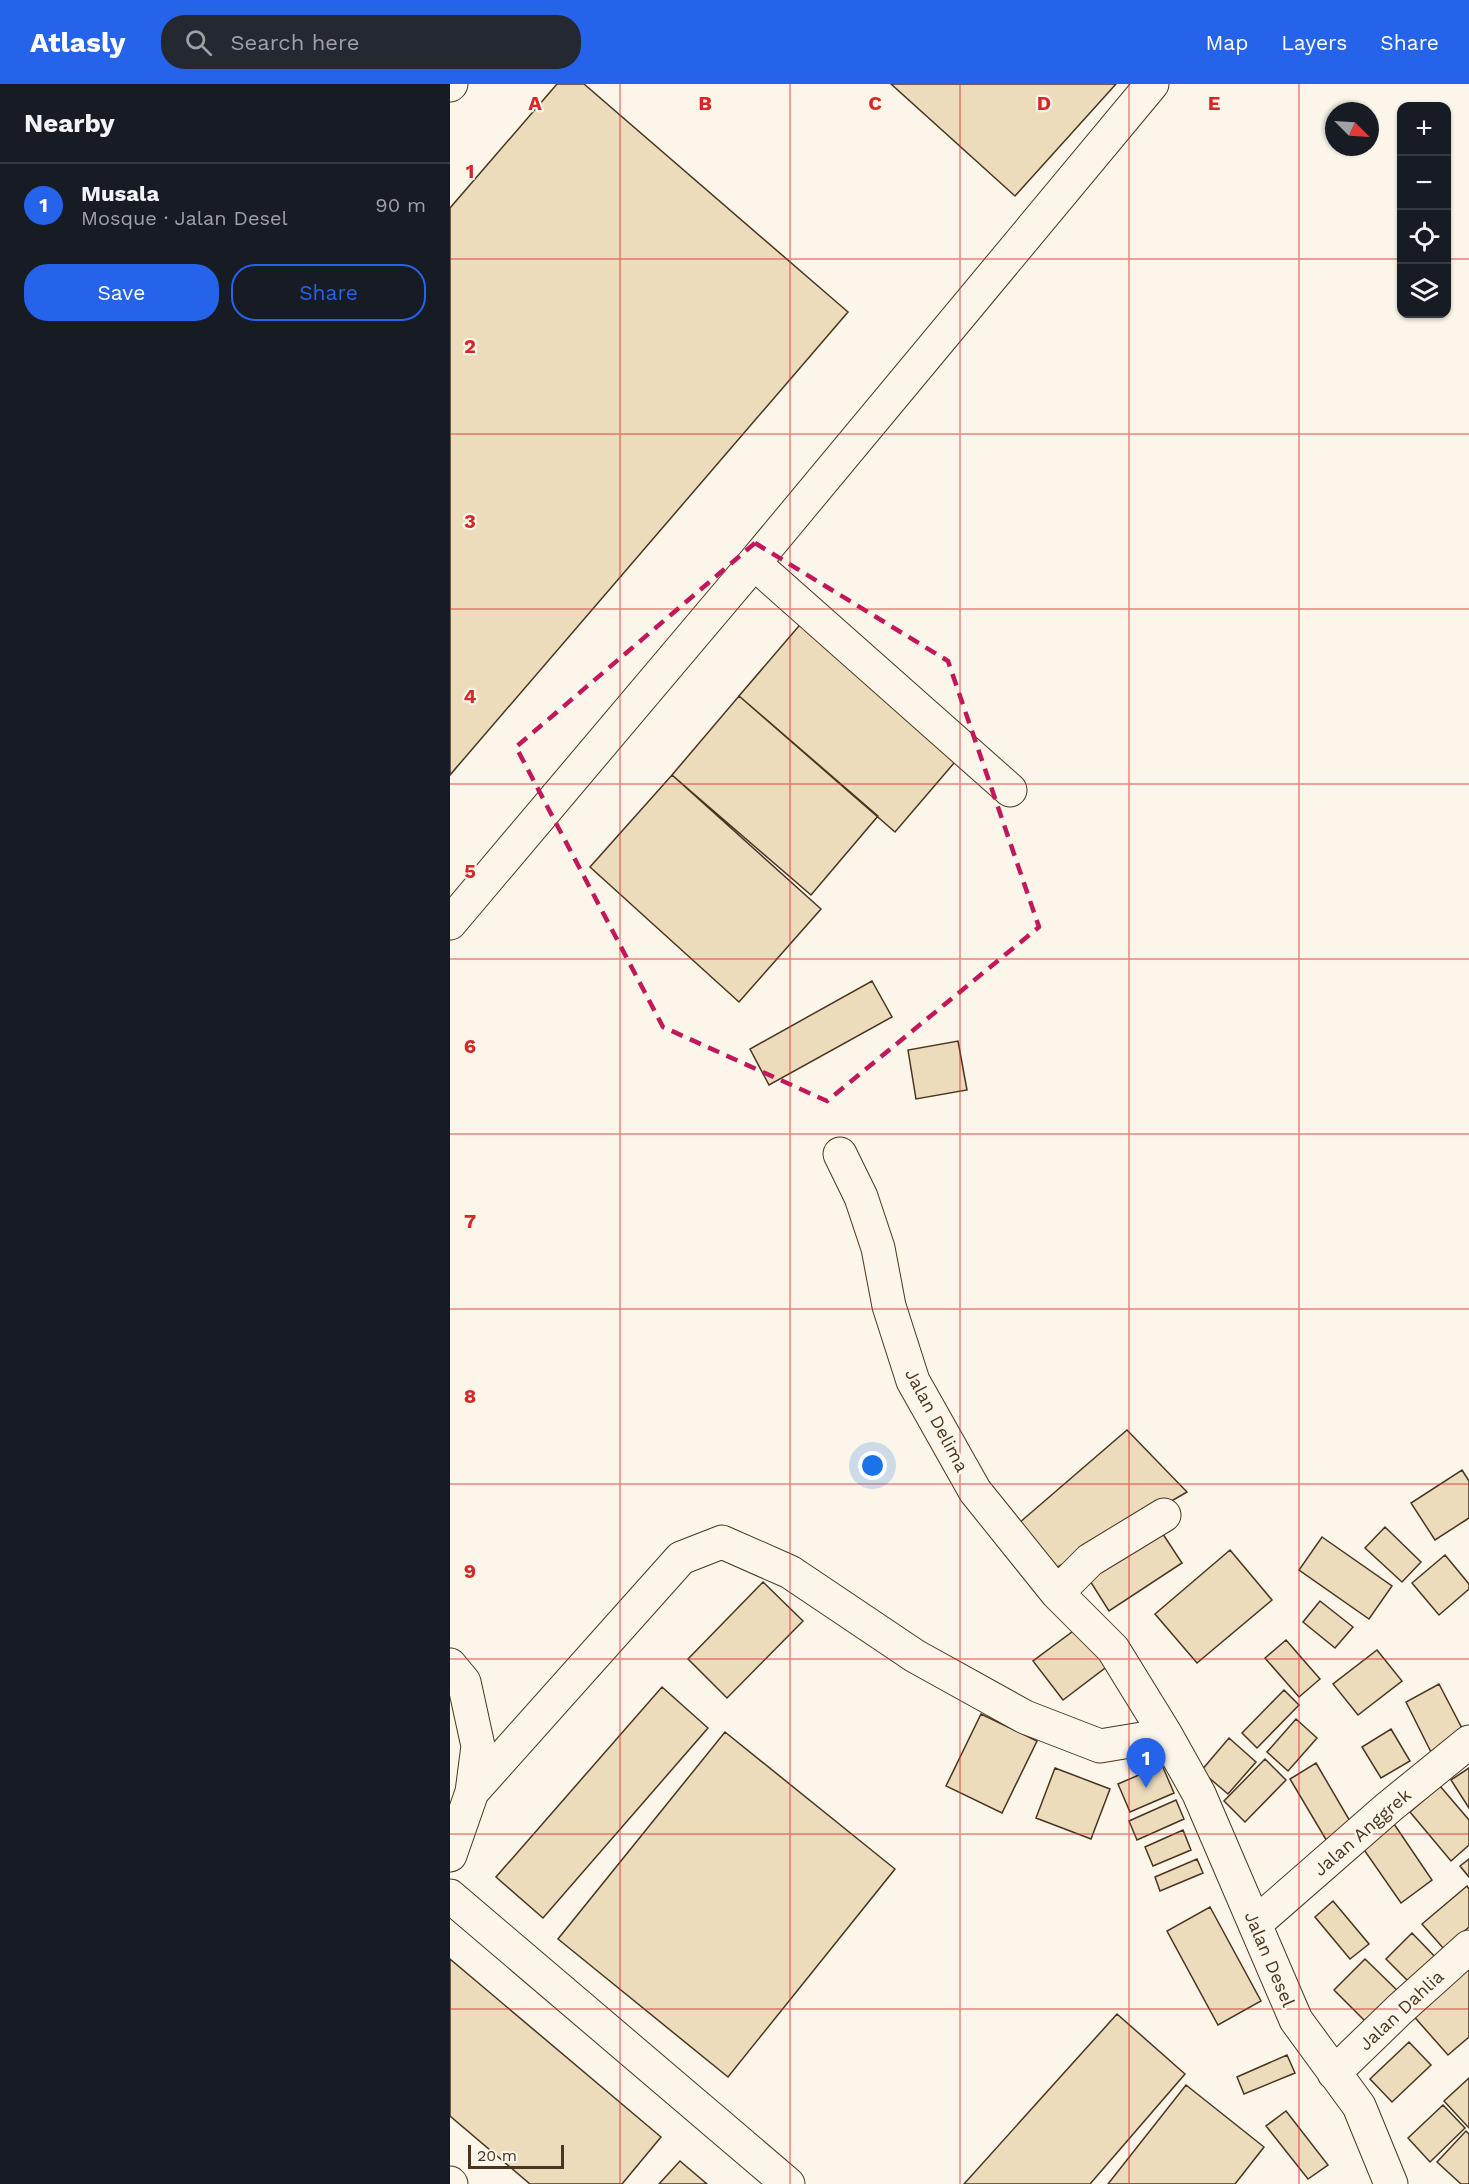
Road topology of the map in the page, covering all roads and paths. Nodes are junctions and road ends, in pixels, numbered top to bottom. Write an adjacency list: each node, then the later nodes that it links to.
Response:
1 (1152, 84): 2 (street)
2 (754, 563): 3 (street); 4 (street)
3 (1010, 790)
4 (450, 923)
5 (840, 1154): 7 (street, Jalan Delima)
6 (1164, 1515): 7 (street)
7 (1057, 1593): 9 (street, Jalan Delima)
8 (450, 1665): 11 (street)
9 (1166, 1735): 11 (street); 14 (street, Jalan Desel)
10 (1469, 1742): 14 (street, Jalan Anggrek)
11 (472, 1792): 12 (street)
12 (450, 1855)
13 (450, 1896): 18 (street)
14 (1255, 1924): 16 (street, Jalan Desel)
15 (1469, 1947): 16 (street, Jalan Dahlia)
16 (1334, 2073): 17 (street, Jalan Desel)
17 (1389, 2182)
18 (788, 2184)

